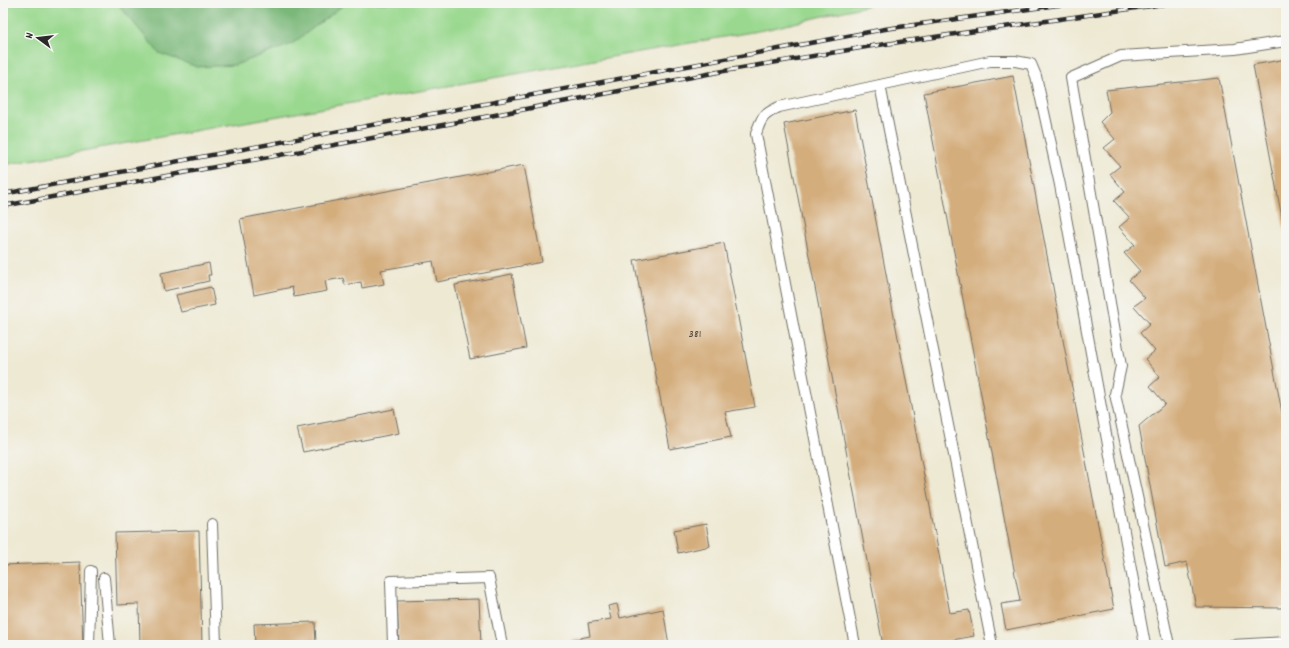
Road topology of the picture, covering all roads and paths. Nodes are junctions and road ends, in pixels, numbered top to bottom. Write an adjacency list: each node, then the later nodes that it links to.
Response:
1 (1286, 41): 15 (lane)
2 (880, 85): 12 (lane); 13 (lane); 14 (lane)
3 (212, 524): 9 (lane)
4 (91, 571): 7 (lane)
5 (104, 578): 8 (lane)
6 (1286, 642): 16 (lane)
7 (89, 645)
8 (110, 645)
9 (216, 645)
10 (393, 645): 11 (lane)
11 (502, 645)
12 (855, 645)
13 (992, 645)
14 (1145, 645)
15 (1169, 645)
16 (1232, 645)

